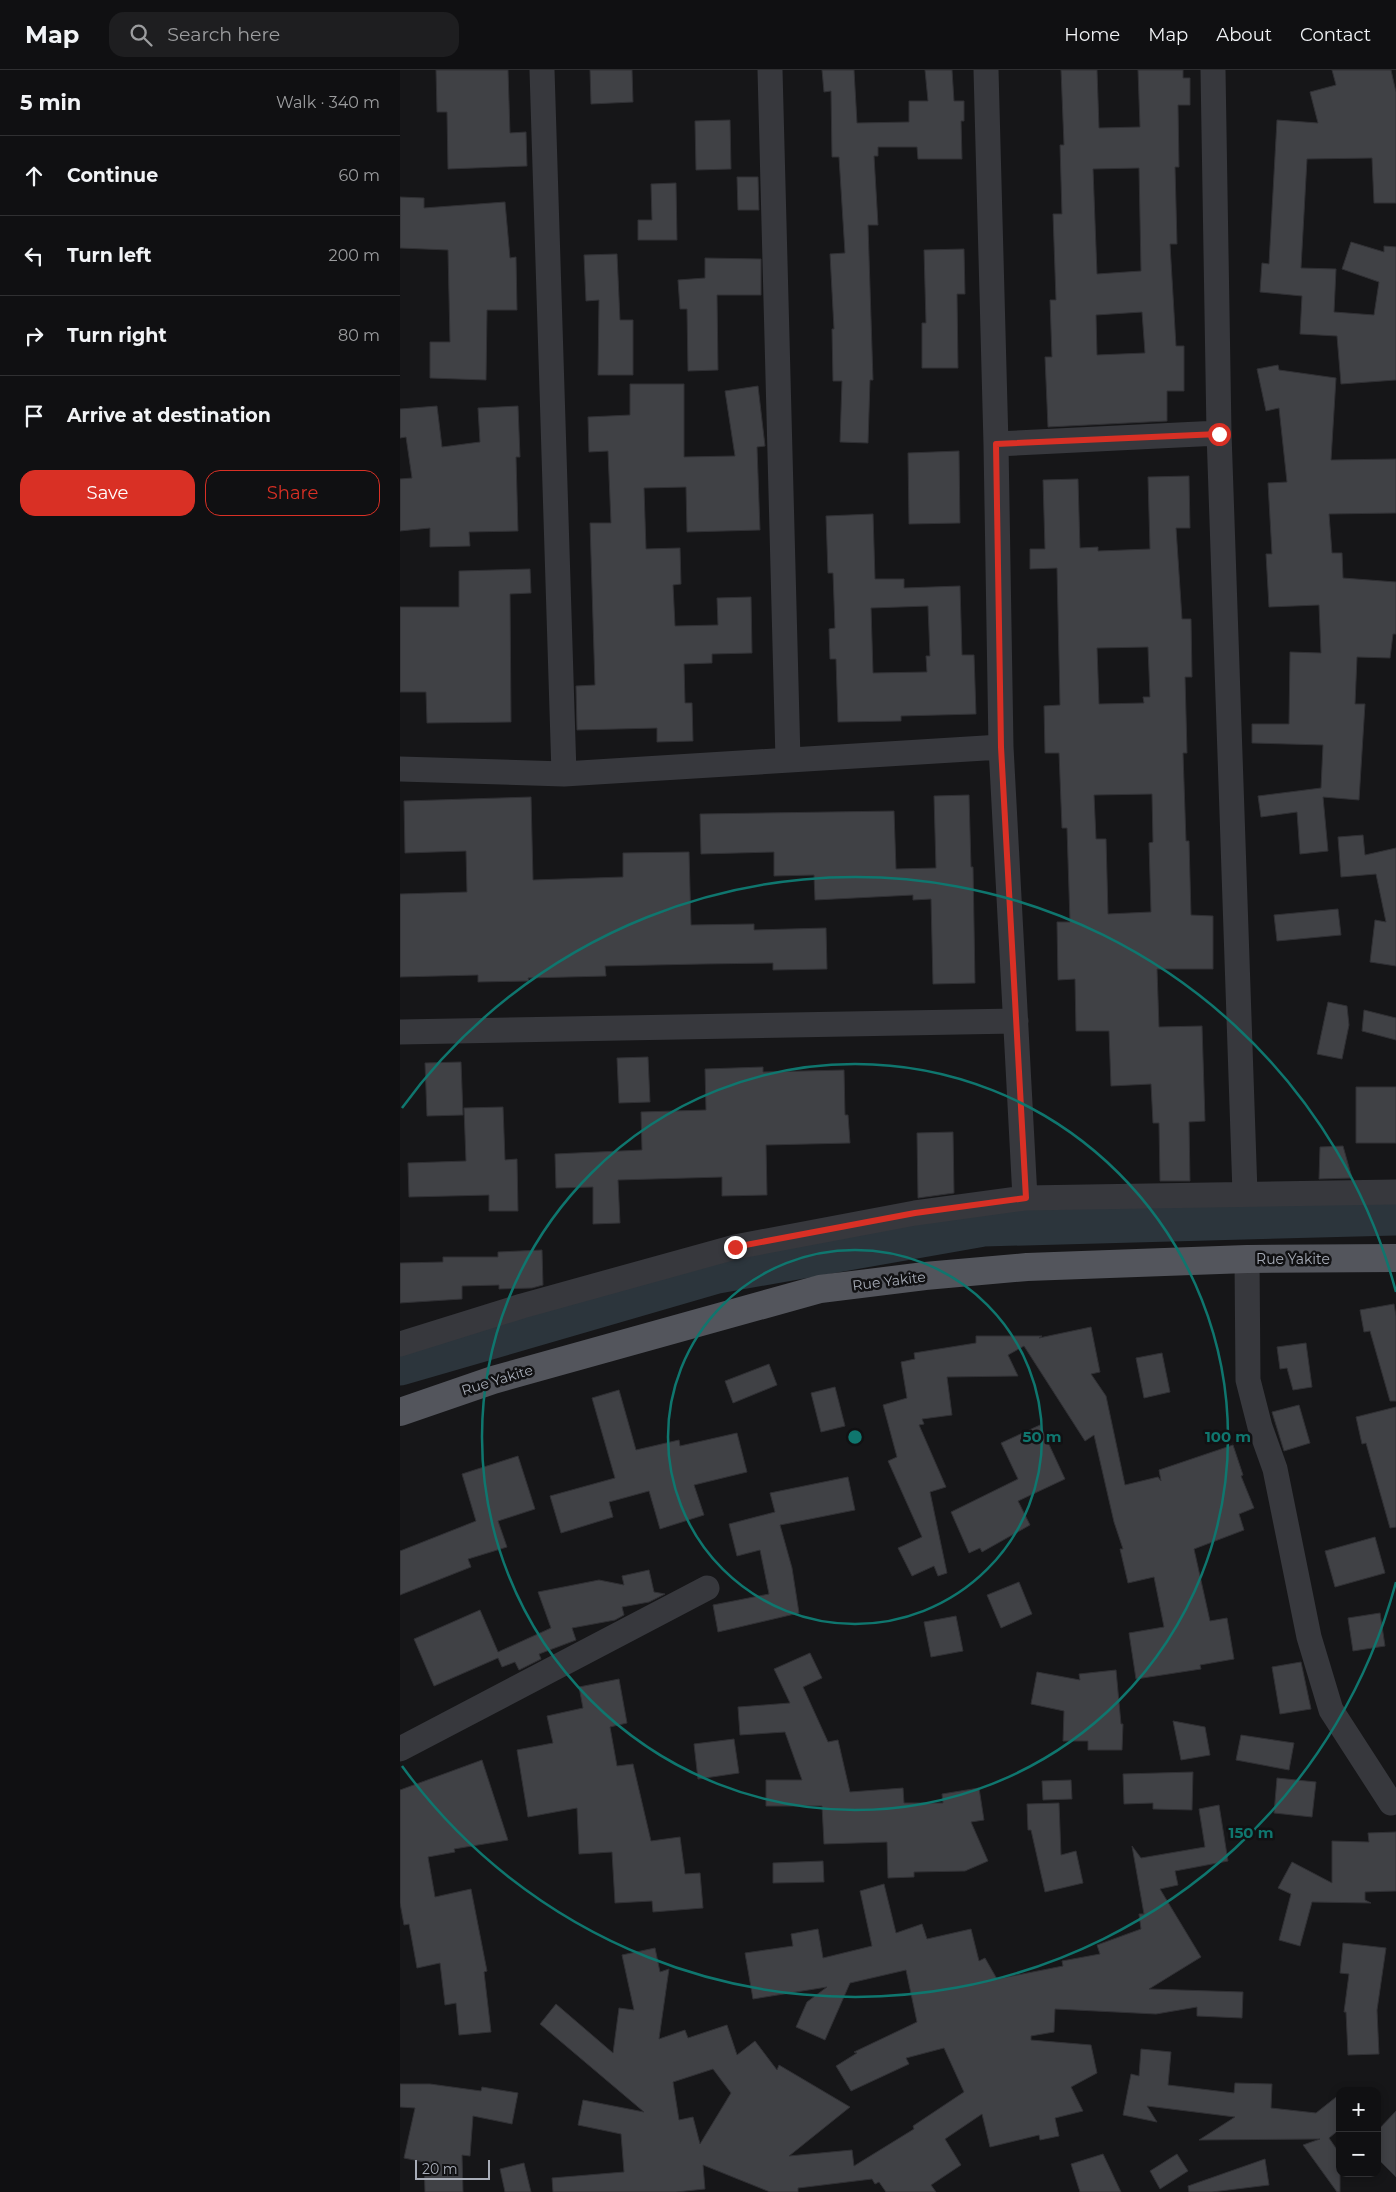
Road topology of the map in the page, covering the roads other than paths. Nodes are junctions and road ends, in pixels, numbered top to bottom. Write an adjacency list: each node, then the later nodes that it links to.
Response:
1 (542, 70): 10 (street)
2 (770, 70): 8 (street)
3 (986, 70): 6 (street)
4 (1213, 70): 5 (street)
5 (1219, 434): 6 (street); 14 (street)
6 (996, 444): 7 (street)
7 (1001, 747): 8 (street); 11 (street)
8 (788, 760): 10 (street)
9 (400, 769): 10 (street)
10 (564, 774)
11 (1016, 1021): 12 (street); 15 (street)
12 (400, 1032)
13 (1396, 1192): 14 (street)
14 (1245, 1193): 15 (street)
15 (1026, 1198): 18 (street)
16 (1396, 1258): 17 (main road, Rue Yakite)
17 (1247, 1259): 19 (main road, Rue Yakite); 22 (street)
18 (400, 1344)
19 (400, 1412)
20 (707, 1588): 21 (street)
21 (400, 1749)
22 (1391, 1803)

